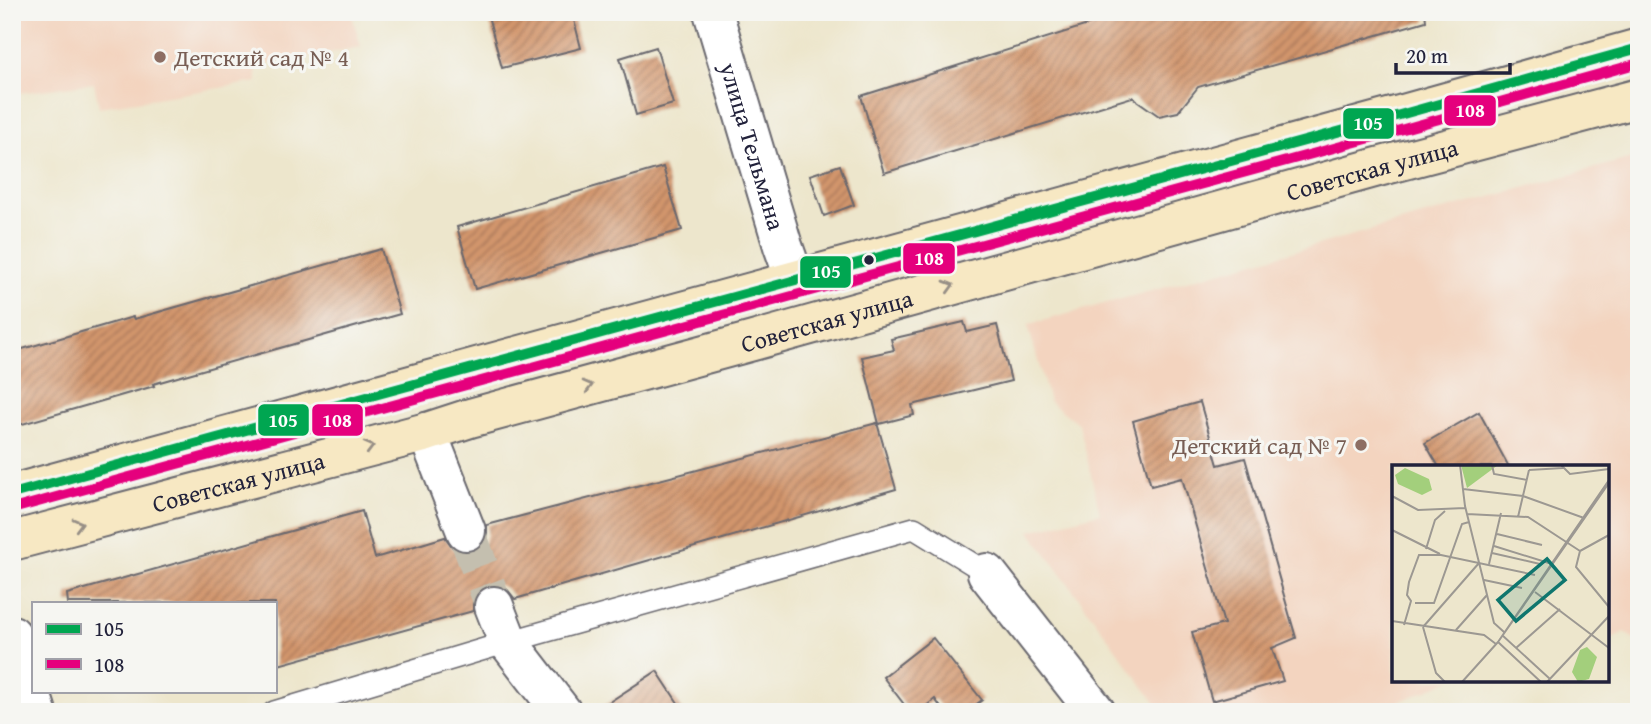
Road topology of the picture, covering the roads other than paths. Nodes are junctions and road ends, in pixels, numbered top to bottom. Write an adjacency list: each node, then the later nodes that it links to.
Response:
1 (713, 12): 4 (street, улица Тельмана)
2 (1639, 48): 4 (main road, Советская улица)
3 (1639, 98): 5 (main road, Советская улица, one-way to 3)
4 (795, 280): 6 (main road, Советская улица)
5 (427, 432): 7 (street); 8 (main road, Советская улица, one-way to 5)
6 (12, 494)
7 (466, 531)
8 (12, 541)
9 (987, 573): 12 (lane); 16 (street)
10 (494, 606): 12 (street)
11 (12, 635): 13 (street)
12 (508, 642): 14 (lane); 15 (street)
13 (37, 712)
14 (274, 712)
15 (562, 712)
16 (1096, 712)

